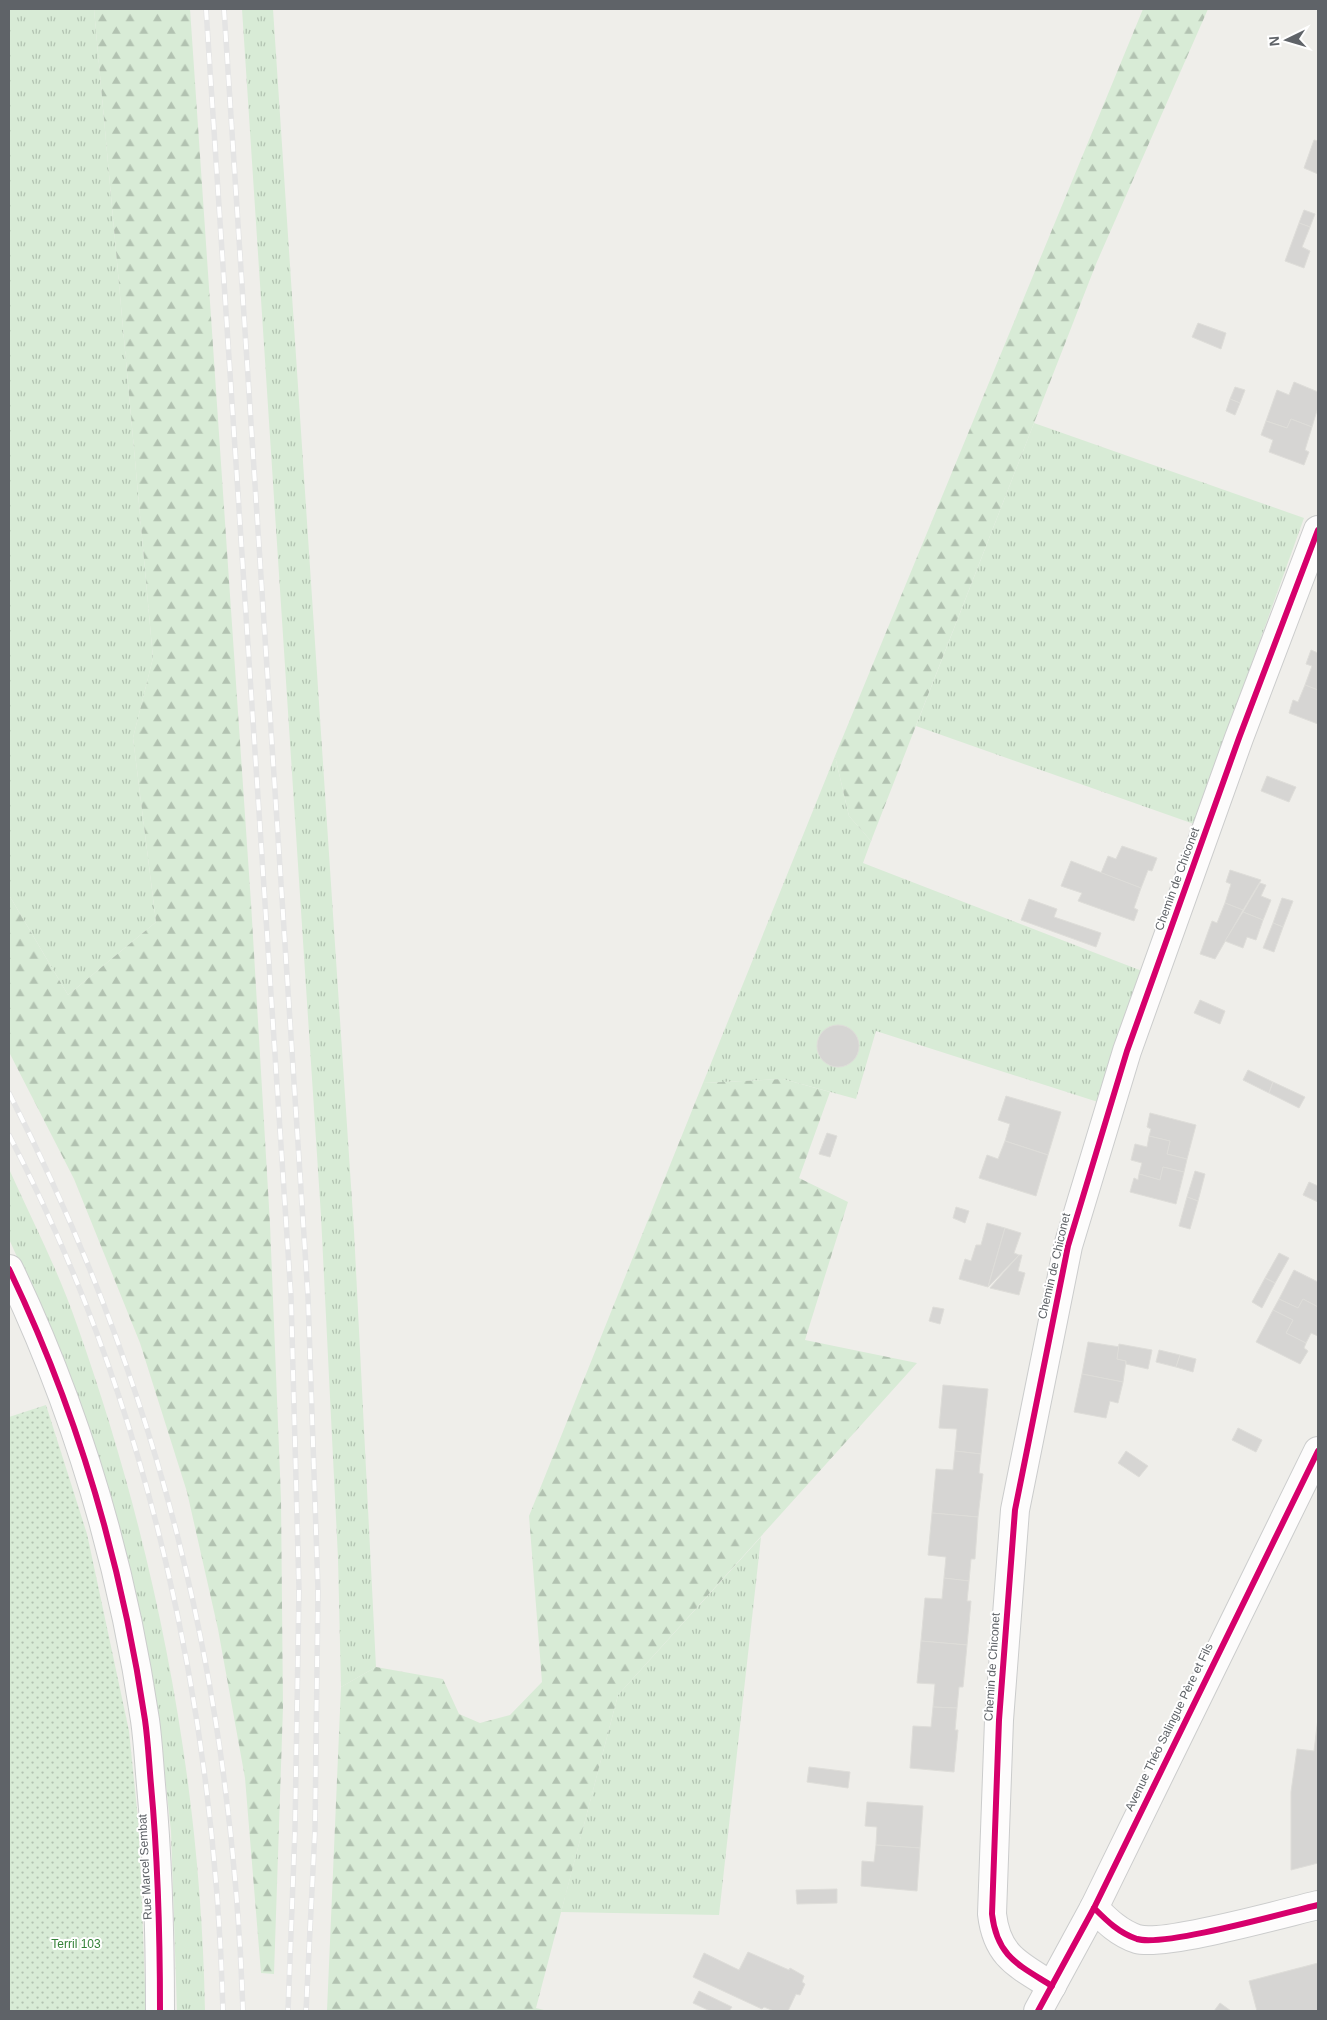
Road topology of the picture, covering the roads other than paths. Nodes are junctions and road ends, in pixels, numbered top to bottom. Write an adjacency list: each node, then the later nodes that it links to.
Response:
1 (1318, 530): 6 (street, Chemin de Chiconet)
2 (9, 1269): 7 (street, Rue Marcel Sembat)
3 (1318, 1451): 5 (street, Avenue Théo Salingue Père et Fils)
4 (1318, 1905): 5 (street)
5 (1094, 1908): 6 (street, Avenue Théo Salingue Père et Fils)
6 (1052, 1986): 8 (street, Avenue Théo Salingue Père et Fils)
7 (160, 2011)
8 (1038, 2011)

